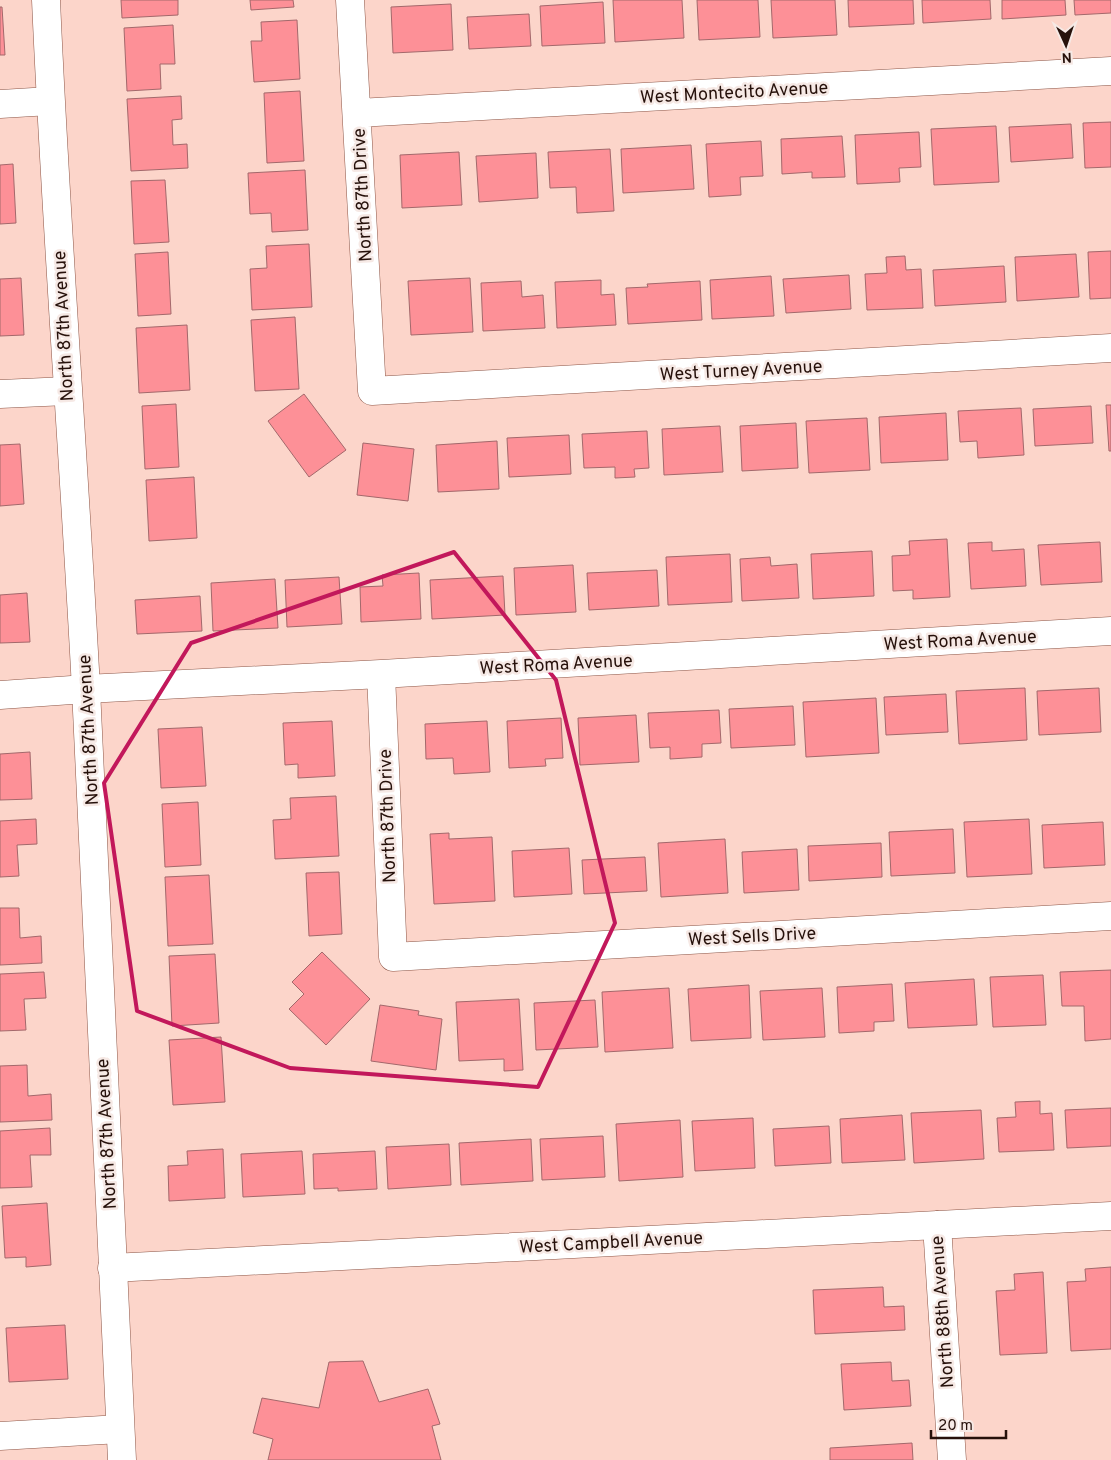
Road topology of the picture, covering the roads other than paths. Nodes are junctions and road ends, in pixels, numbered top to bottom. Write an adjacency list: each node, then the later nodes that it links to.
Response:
1 (46, 0): 4 (street, North 87th Avenue)
2 (350, 0): 6 (street, North 87th Drive)
3 (1111, 71): 6 (street, West Montecito Avenue)
4 (50, 101): 5 (street); 8 (street, North 87th Avenue)
5 (0, 104)
6 (358, 113): 9 (street, North 87th Drive)
7 (1111, 348): 9 (street, West Turney Avenue)
8 (67, 391): 10 (street); 13 (street, North 87th Avenue)
9 (372, 391)
10 (0, 394)
11 (1111, 631): 12 (street, West Roma Avenue)
12 (381, 674): 13 (street, West Roma Avenue); 16 (street, North 87th Drive)
13 (86, 689): 14 (street, West Roma Avenue); 19 (street, North 87th Avenue)
14 (0, 695)
15 (1111, 916): 16 (street, West Sells Drive)
16 (393, 957)
17 (1111, 1216): 18 (street, West Campbell Avenue)
18 (937, 1225): 19 (street, West Campbell Avenue); 23 (street, North 88th Avenue)
19 (112, 1268): 20 (street, North 87th Avenue)
20 (120, 1429): 21 (street); 22 (street, North 87th Avenue)
21 (0, 1436)
22 (122, 1460)
23 (952, 1460)

